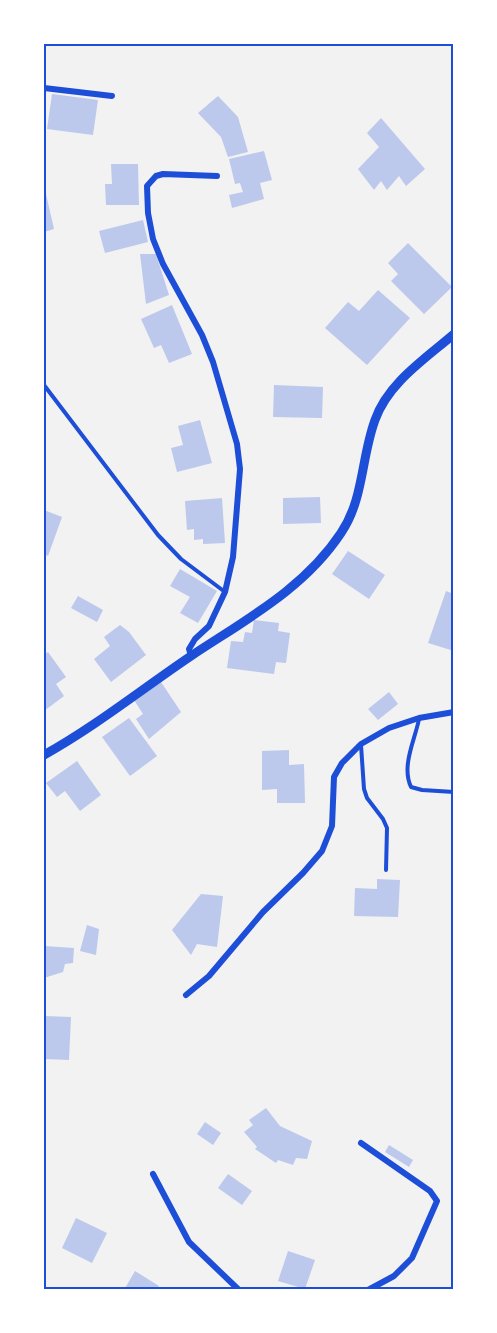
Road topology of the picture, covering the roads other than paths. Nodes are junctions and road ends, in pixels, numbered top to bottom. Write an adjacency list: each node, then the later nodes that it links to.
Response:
1 (44, 88): 2 (street)
2 (112, 96)
3 (217, 176): 6 (street)
4 (453, 334): 7 (street)
5 (44, 386): 6 (lane)
6 (225, 592): 7 (street)
7 (191, 656): 11 (street)
8 (453, 712): 9 (street)
9 (419, 718): 10 (street); 12 (lane)
10 (361, 744): 13 (lane); 14 (street)
11 (44, 754)
12 (453, 792)
13 (386, 870)
14 (186, 995)
15 (361, 1143): 18 (street)
16 (153, 1174): 17 (street)
17 (239, 1290)
18 (368, 1290)

